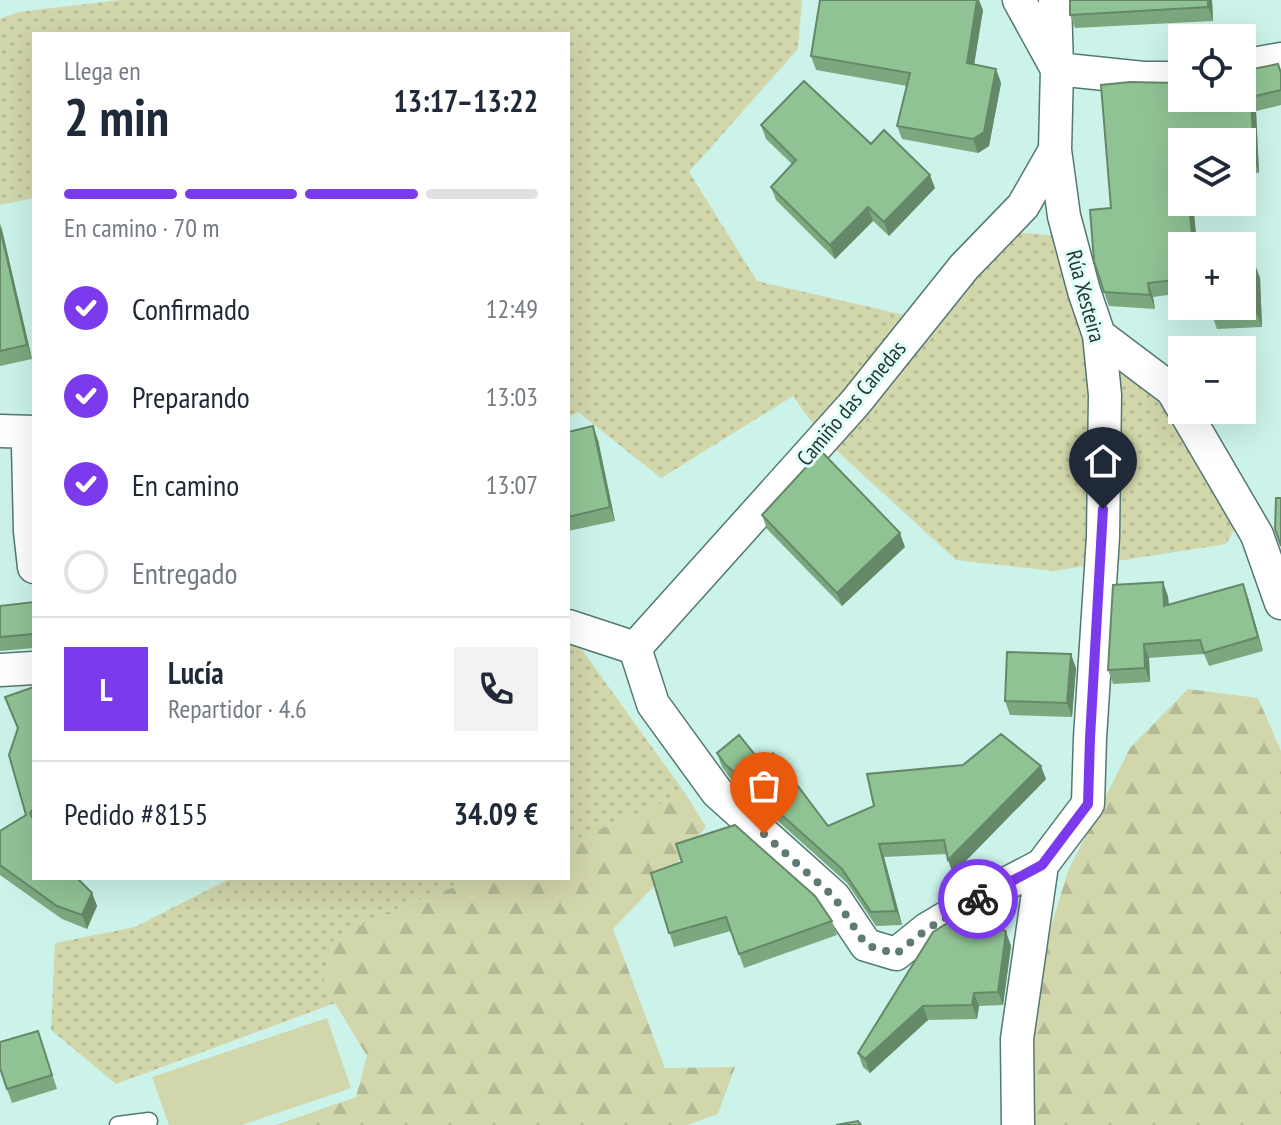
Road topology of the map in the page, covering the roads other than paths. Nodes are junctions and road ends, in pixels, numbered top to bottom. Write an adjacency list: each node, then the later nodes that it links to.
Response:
1 (1019, 0): 5 (street)
2 (1055, 0): 5 (street, Rúa Xesteira)
3 (1281, 59): 4 (street)
4 (1256, 63)
5 (1057, 69): 6 (street); 7 (street, Rúa Xesteira)
6 (1168, 78)
7 (1055, 150): 8 (street, Rúa Xesteira); 17 (street, Camiño das Canedas)
8 (1099, 335): 9 (street); 20 (street, Rúa Xesteira)
9 (1168, 387)
10 (1192, 424): 15 (street)
11 (0, 431): 12 (street)
12 (32, 434)
13 (32, 438): 14 (street)
14 (32, 549)
15 (1281, 603)
16 (570, 627): 17 (street)
17 (635, 648): 20 (street)
18 (32, 668): 19 (street)
19 (0, 670)
20 (1042, 865): 23 (street)
21 (149, 1121): 22 (lane)
22 (118, 1125)
23 (1018, 1125)

